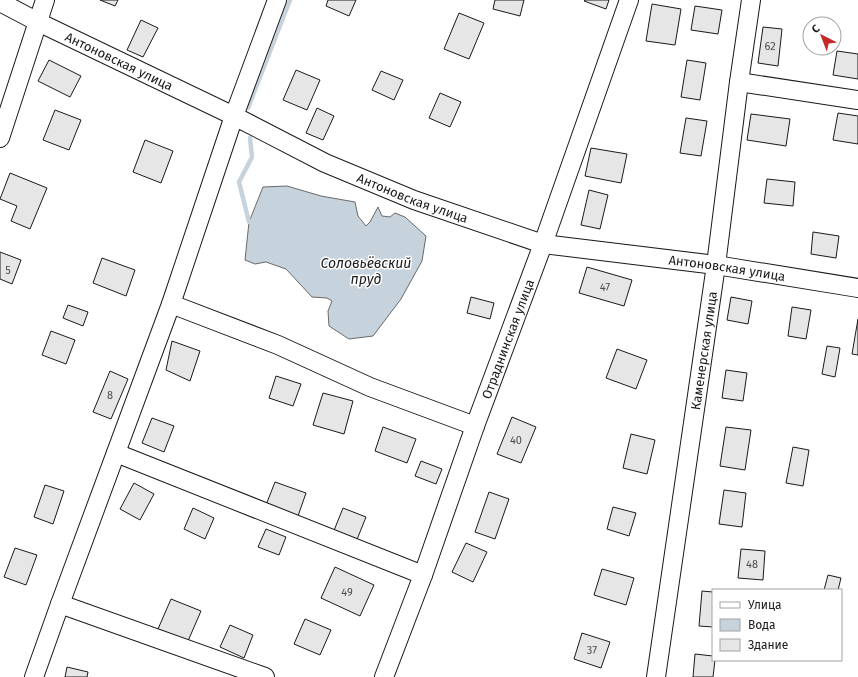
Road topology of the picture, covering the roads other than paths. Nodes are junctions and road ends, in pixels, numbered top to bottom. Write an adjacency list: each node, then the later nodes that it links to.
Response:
1 (45, 0): 6 (street)
2 (277, 0): 9 (street)
3 (629, 0): 11 (street, Отраднинская улица)
4 (751, 0): 7 (street, Каменерская улица)
5 (0, 2): 6 (street, Антоновская улица)
6 (38, 22): 9 (street, Антоновская улица); 10 (street)
7 (739, 82): 8 (street); 12 (street, Каменерская улица)
8 (858, 100)
9 (234, 116): 11 (street, Антоновская улица); 14 (street)
10 (0, 138)
11 (543, 244): 12 (street, Антоновская улица); 15 (street, Отраднинская улица)
12 (716, 265): 13 (street, Антоновская улица); 22 (street, Каменерская улица)
13 (858, 288)
14 (171, 304): 15 (street); 16 (street)
15 (476, 426): 17 (street, Отраднинская улица)
16 (116, 453): 17 (street); 18 (street)
17 (423, 575): 21 (street, Отраднинская улица)
18 (60, 604): 19 (street); 20 (street)
19 (34, 677)
20 (265, 677)
21 (384, 677)
22 (656, 677)

